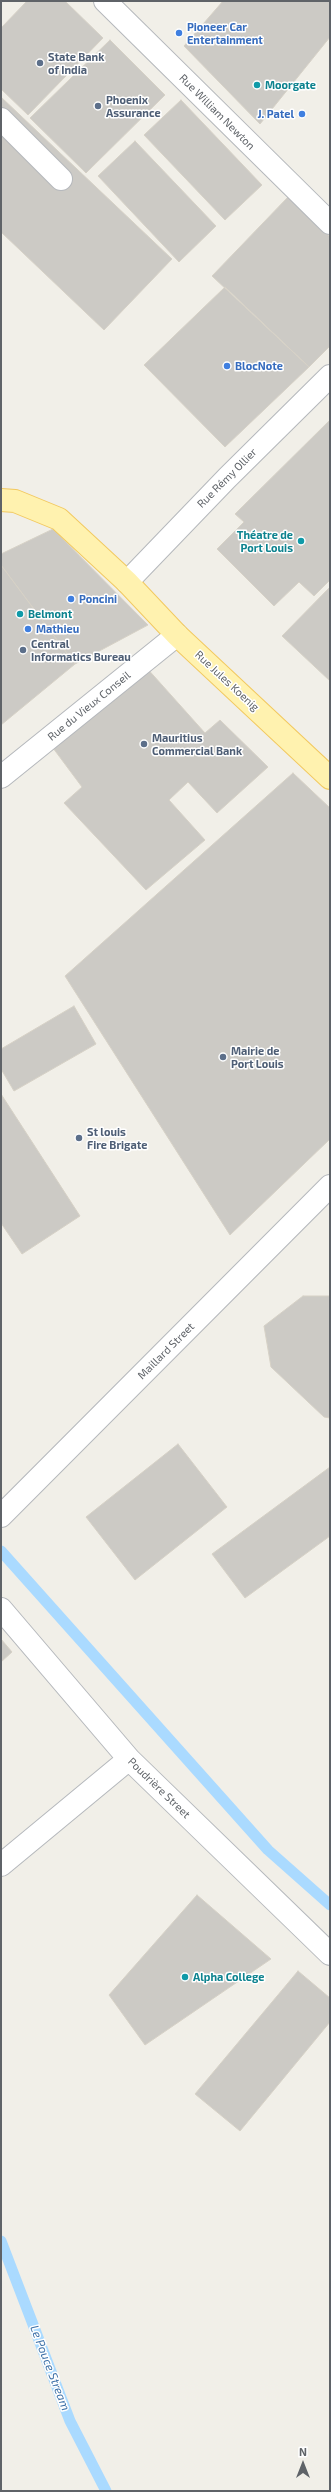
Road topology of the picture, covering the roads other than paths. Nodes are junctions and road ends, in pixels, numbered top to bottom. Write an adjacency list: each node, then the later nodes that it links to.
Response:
1 (105, 1): 4 (street, Rue William Newton)
2 (1, 119): 3 (street)
3 (61, 179)
4 (330, 223)
5 (330, 376): 7 (street, Rue Rémy Ollier)
6 (1, 500): 7 (main road, Rue Jules Koenig)
7 (127, 582): 8 (main road, Rue Jules Koenig)
8 (177, 634): 9 (street, Rue du Vieux Conseil); 10 (main road, Rue Jules Koenig)
9 (1, 777)
10 (330, 778)
11 (330, 1186): 12 (street, Maillard Street)
12 (1, 1516)
13 (1, 1609): 14 (street, Poudrière Street)
14 (129, 1759): 15 (street); 16 (street, Poudrière Street)
15 (1, 1865)
16 (330, 1954)

